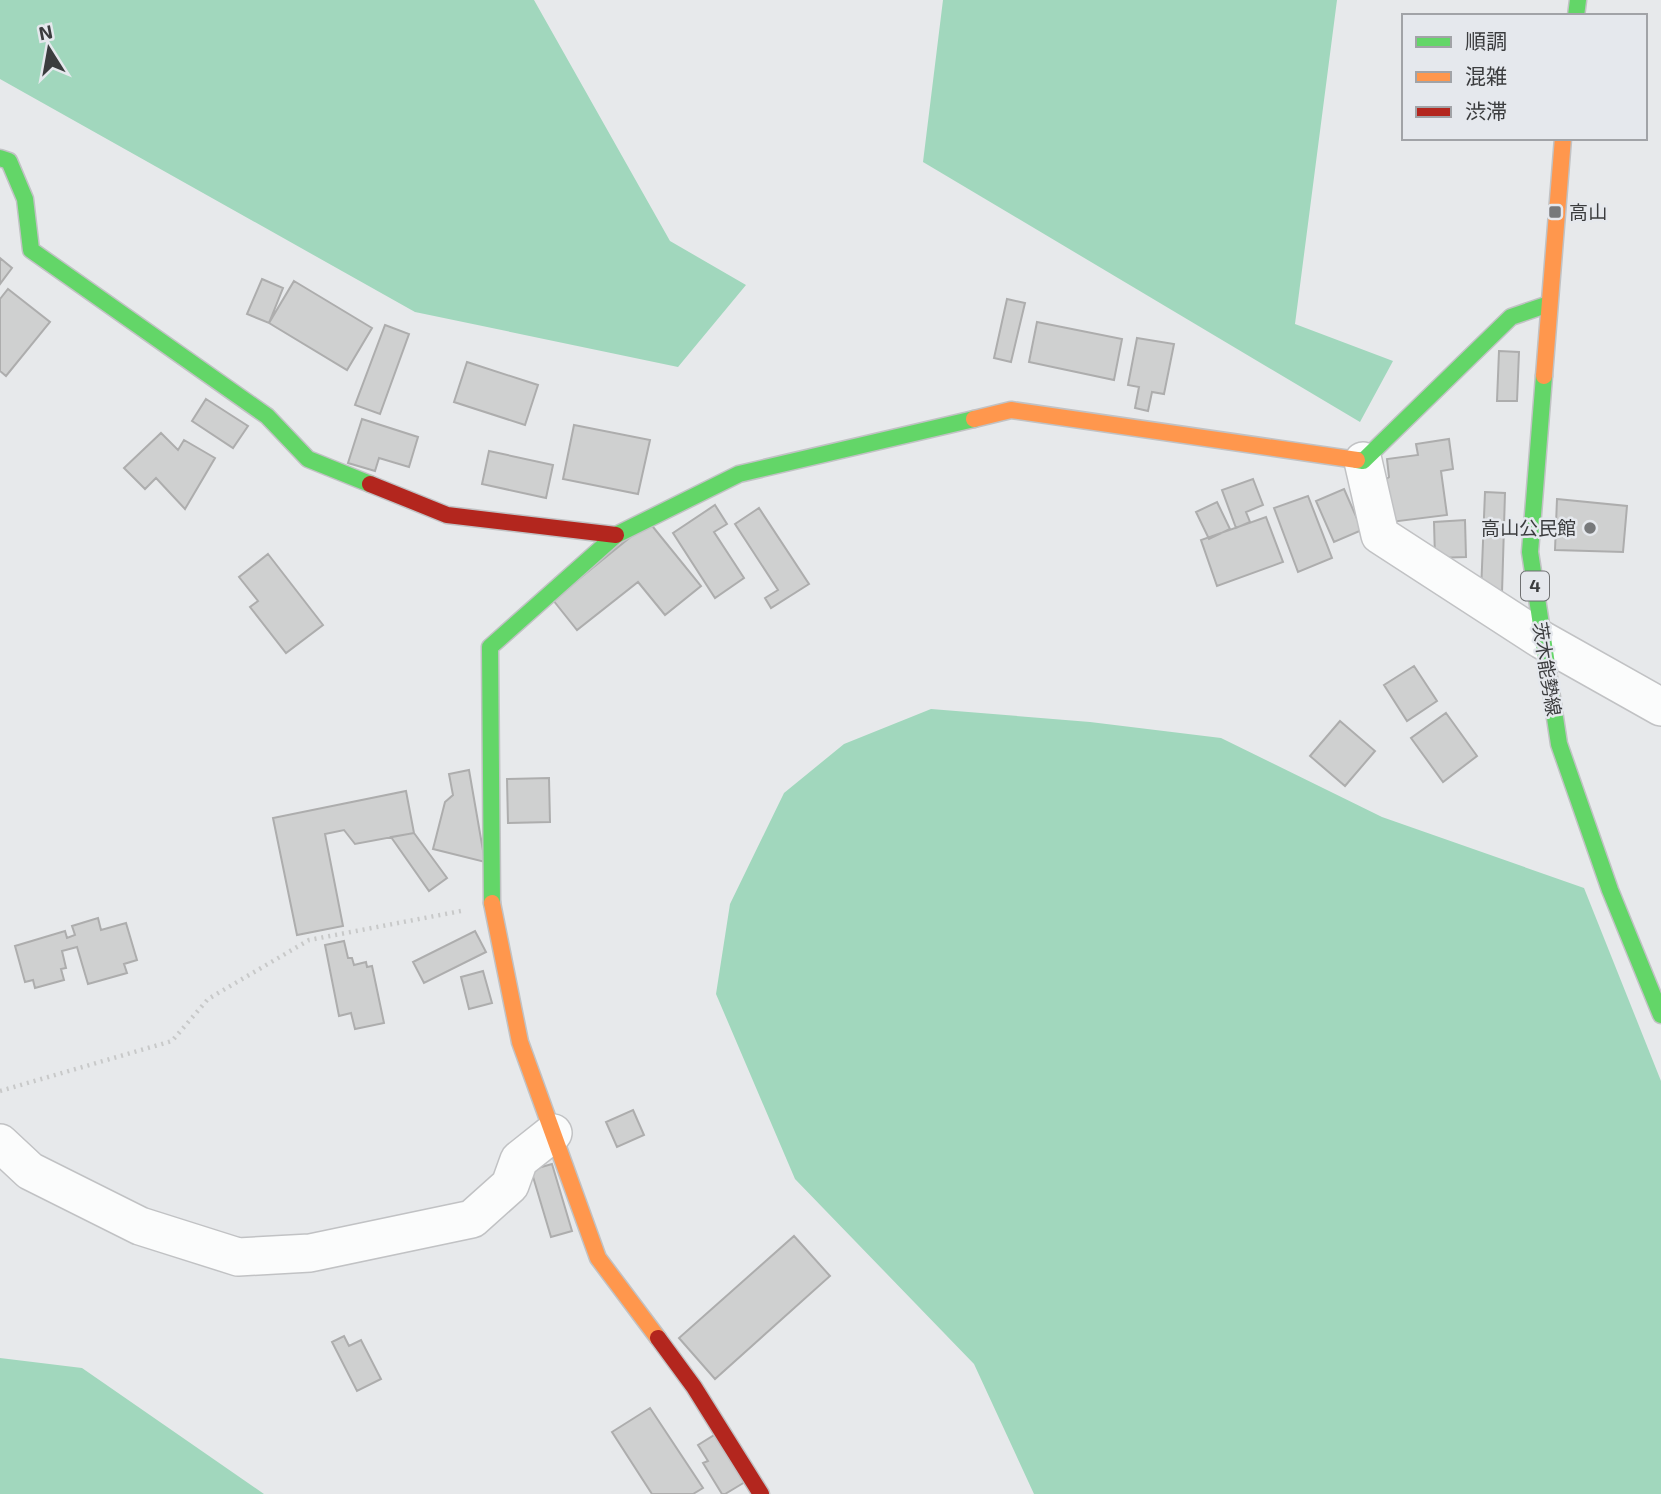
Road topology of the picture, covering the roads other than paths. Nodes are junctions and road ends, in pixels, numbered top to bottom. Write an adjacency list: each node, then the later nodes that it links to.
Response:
1 (1563, 140): 3 (street, 茨木能勢線 / 4)
2 (0, 158): 5 (street)
3 (1549, 304): 4 (street); 6 (street, 茨木能勢線 / 4)
4 (1363, 461): 5 (street); 6 (street)
5 (616, 535): 9 (street)
6 (1542, 640): 7 (street); 8 (street, 茨木能勢線 / 4)
7 (1661, 707)
8 (1661, 1015)
9 (553, 1133): 10 (street); 11 (street)
10 (0, 1143)
11 (761, 1494)

